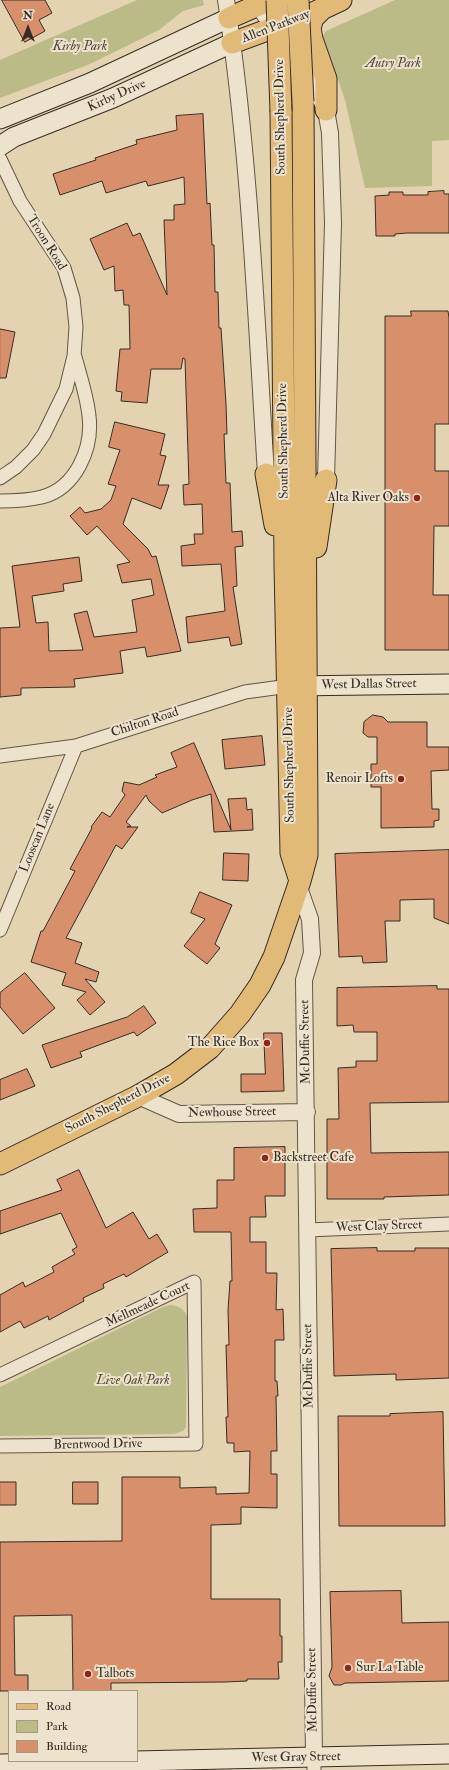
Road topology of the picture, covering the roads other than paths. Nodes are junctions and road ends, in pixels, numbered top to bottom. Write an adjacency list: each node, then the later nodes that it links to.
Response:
1 (277, 0): 18 (main road, South Shepherd Drive, bridge)
2 (298, 0): 19 (main road, South Shepherd Drive, bridge)
3 (341, 0): 6 (main road, Allen Parkway)
4 (260, 2): 5 (main road, Allen Parkway); 7 (street)
5 (228, 9): 8 (street); 10 (main road, Kirby Drive)
6 (322, 9): 7 (main road, Allen Parkway); 9 (main road)
7 (273, 28): 8 (main road, Allen Parkway); 9 (street)
8 (232, 43): 11 (main road, Kirby Drive); 14 (street)
9 (326, 110): 16 (street)
10 (0, 119)
11 (0, 146)
12 (0, 159): 13 (street, Troon Road)
13 (74, 356): 15 (street, Troon Road); 17 (street, Troon Road)
14 (266, 474): 18 (main road)
15 (0, 478)
16 (326, 480): 19 (main road)
17 (0, 501)
18 (286, 566): 21 (main road, South Shepherd Drive)
19 (306, 613): 21 (main road, South Shepherd Drive)
20 (449, 684): 21 (main road, West Dallas Street)
21 (298, 686): 22 (street, Chilton Road); 24 (main road, South Shepherd Drive)
22 (76, 746): 23 (street, Chilton Road); 25 (street, Looscan Lane)
23 (0, 756)
24 (299, 883): 26 (main road, South Shepherd Drive); 27 (street, McDuffie Street)
25 (0, 930)
26 (138, 1096): 27 (street, Newhouse Street); 28 (main road, South Shepherd Drive)
27 (307, 1112): 30 (street, McDuffie Street)
28 (0, 1164)
29 (449, 1224): 30 (street, West Clay Street)
30 (308, 1230): 36 (street, McDuffie Street)
31 (0, 1375): 32 (street, Mellmeade Court)
32 (196, 1444): 33 (street, Brentwood Drive)
33 (0, 1446)
34 (449, 1754): 36 (main road, West Gray Street)
35 (0, 1764): 36 (main road, West Gray Street)
36 (314, 1764)

